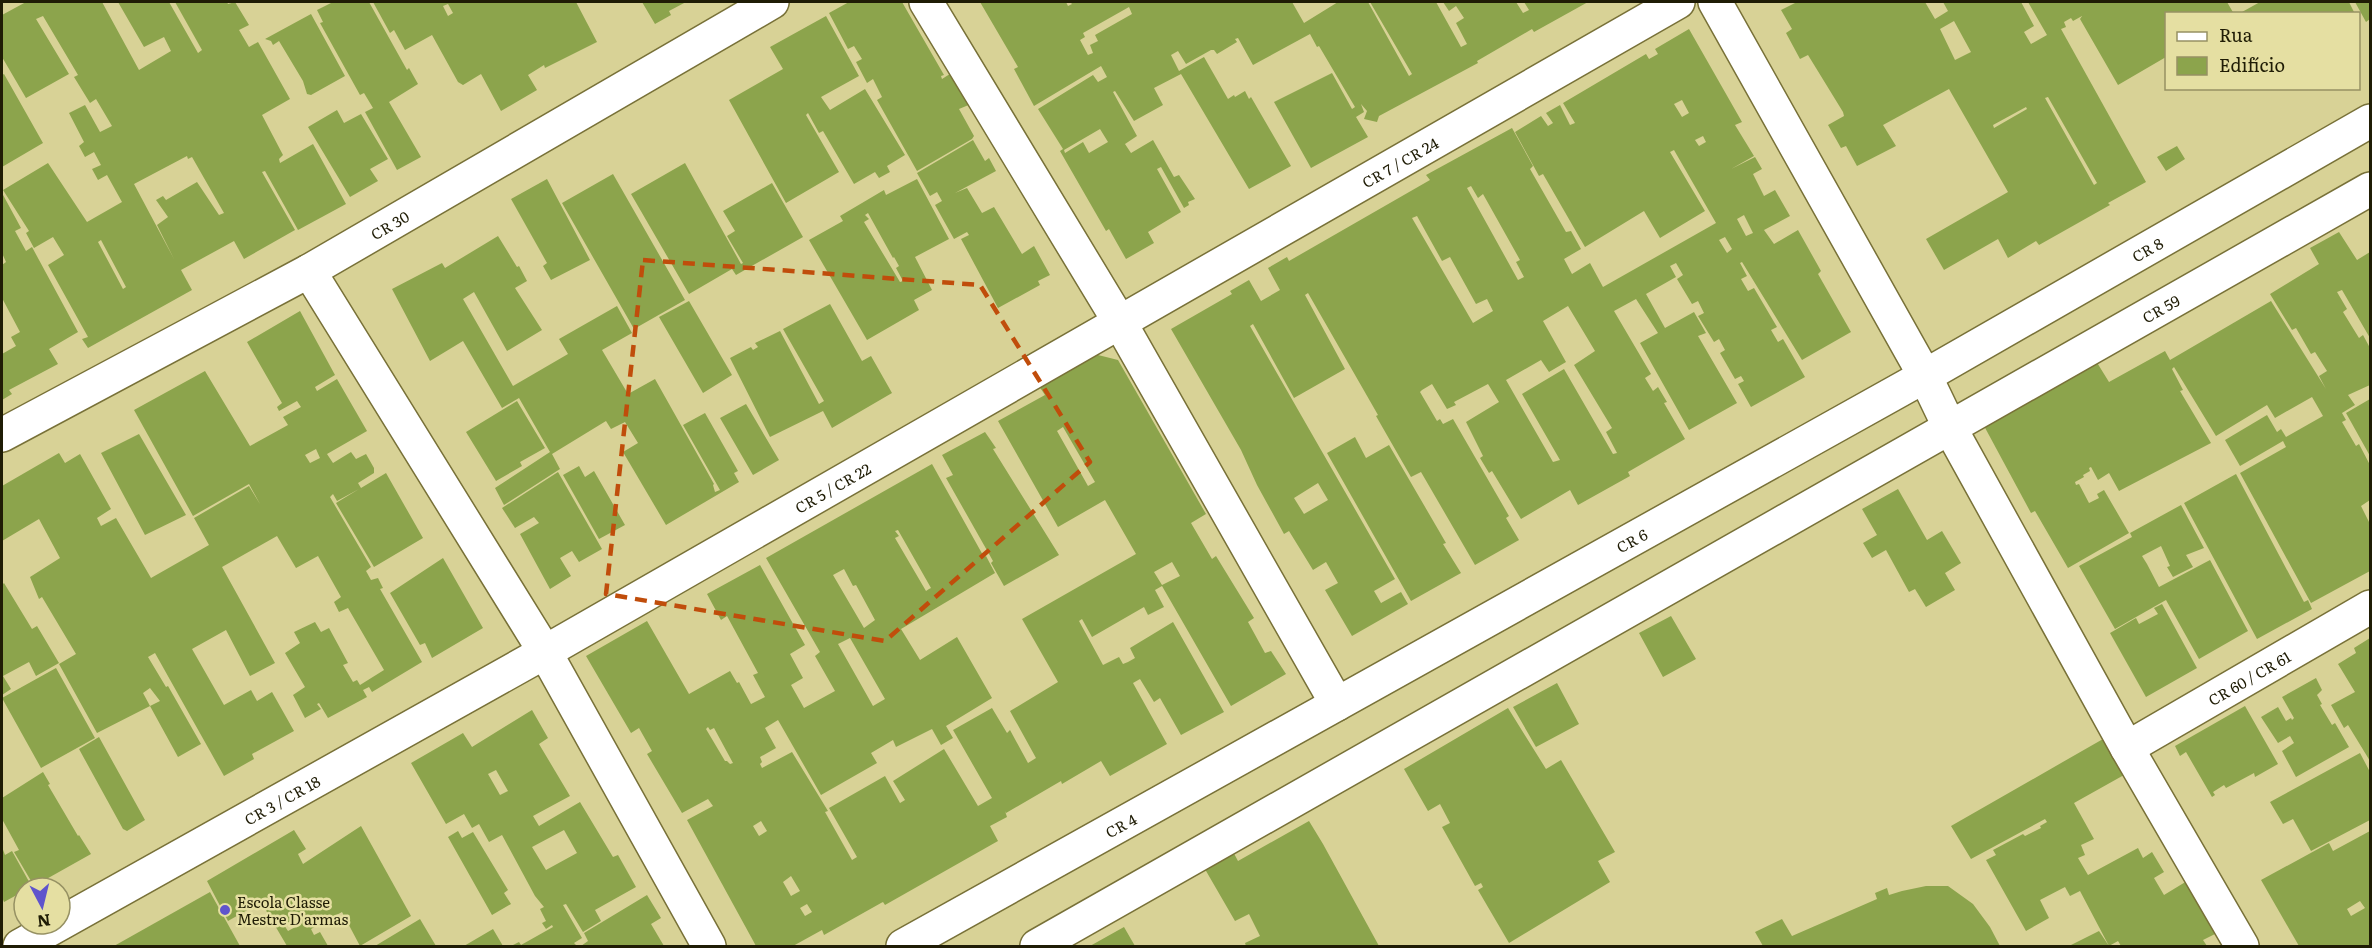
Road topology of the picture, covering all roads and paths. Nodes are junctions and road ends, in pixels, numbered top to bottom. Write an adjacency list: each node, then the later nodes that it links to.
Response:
1 (772, 2): 7 (street, CR 30)
2 (926, 2): 8 (street)
3 (1678, 2): 8 (street, CR 7 / CR 24)
4 (1715, 2): 9 (street)
5 (2370, 121): 9 (street, CR 8)
6 (2370, 189): 10 (street, CR 59)
7 (309, 271): 11 (street, CR 30); 13 (street)
8 (1119, 321): 13 (street, CR 5 / CR 22); 14 (street)
9 (1925, 376): 10 (street); 14 (street, CR 6)
10 (1950, 428): 15 (street); 19 (street, CR 59)
11 (2, 435)
12 (2370, 606): 15 (street, CR 60 / CR 61)
13 (544, 652): 16 (street, CR 3 / CR 18); 17 (street)
14 (1337, 704): 18 (street, CR 4)
15 (2127, 748): 20 (street)
16 (20, 946)
17 (709, 946)
18 (903, 946)
19 (1037, 946)
20 (2242, 946)

